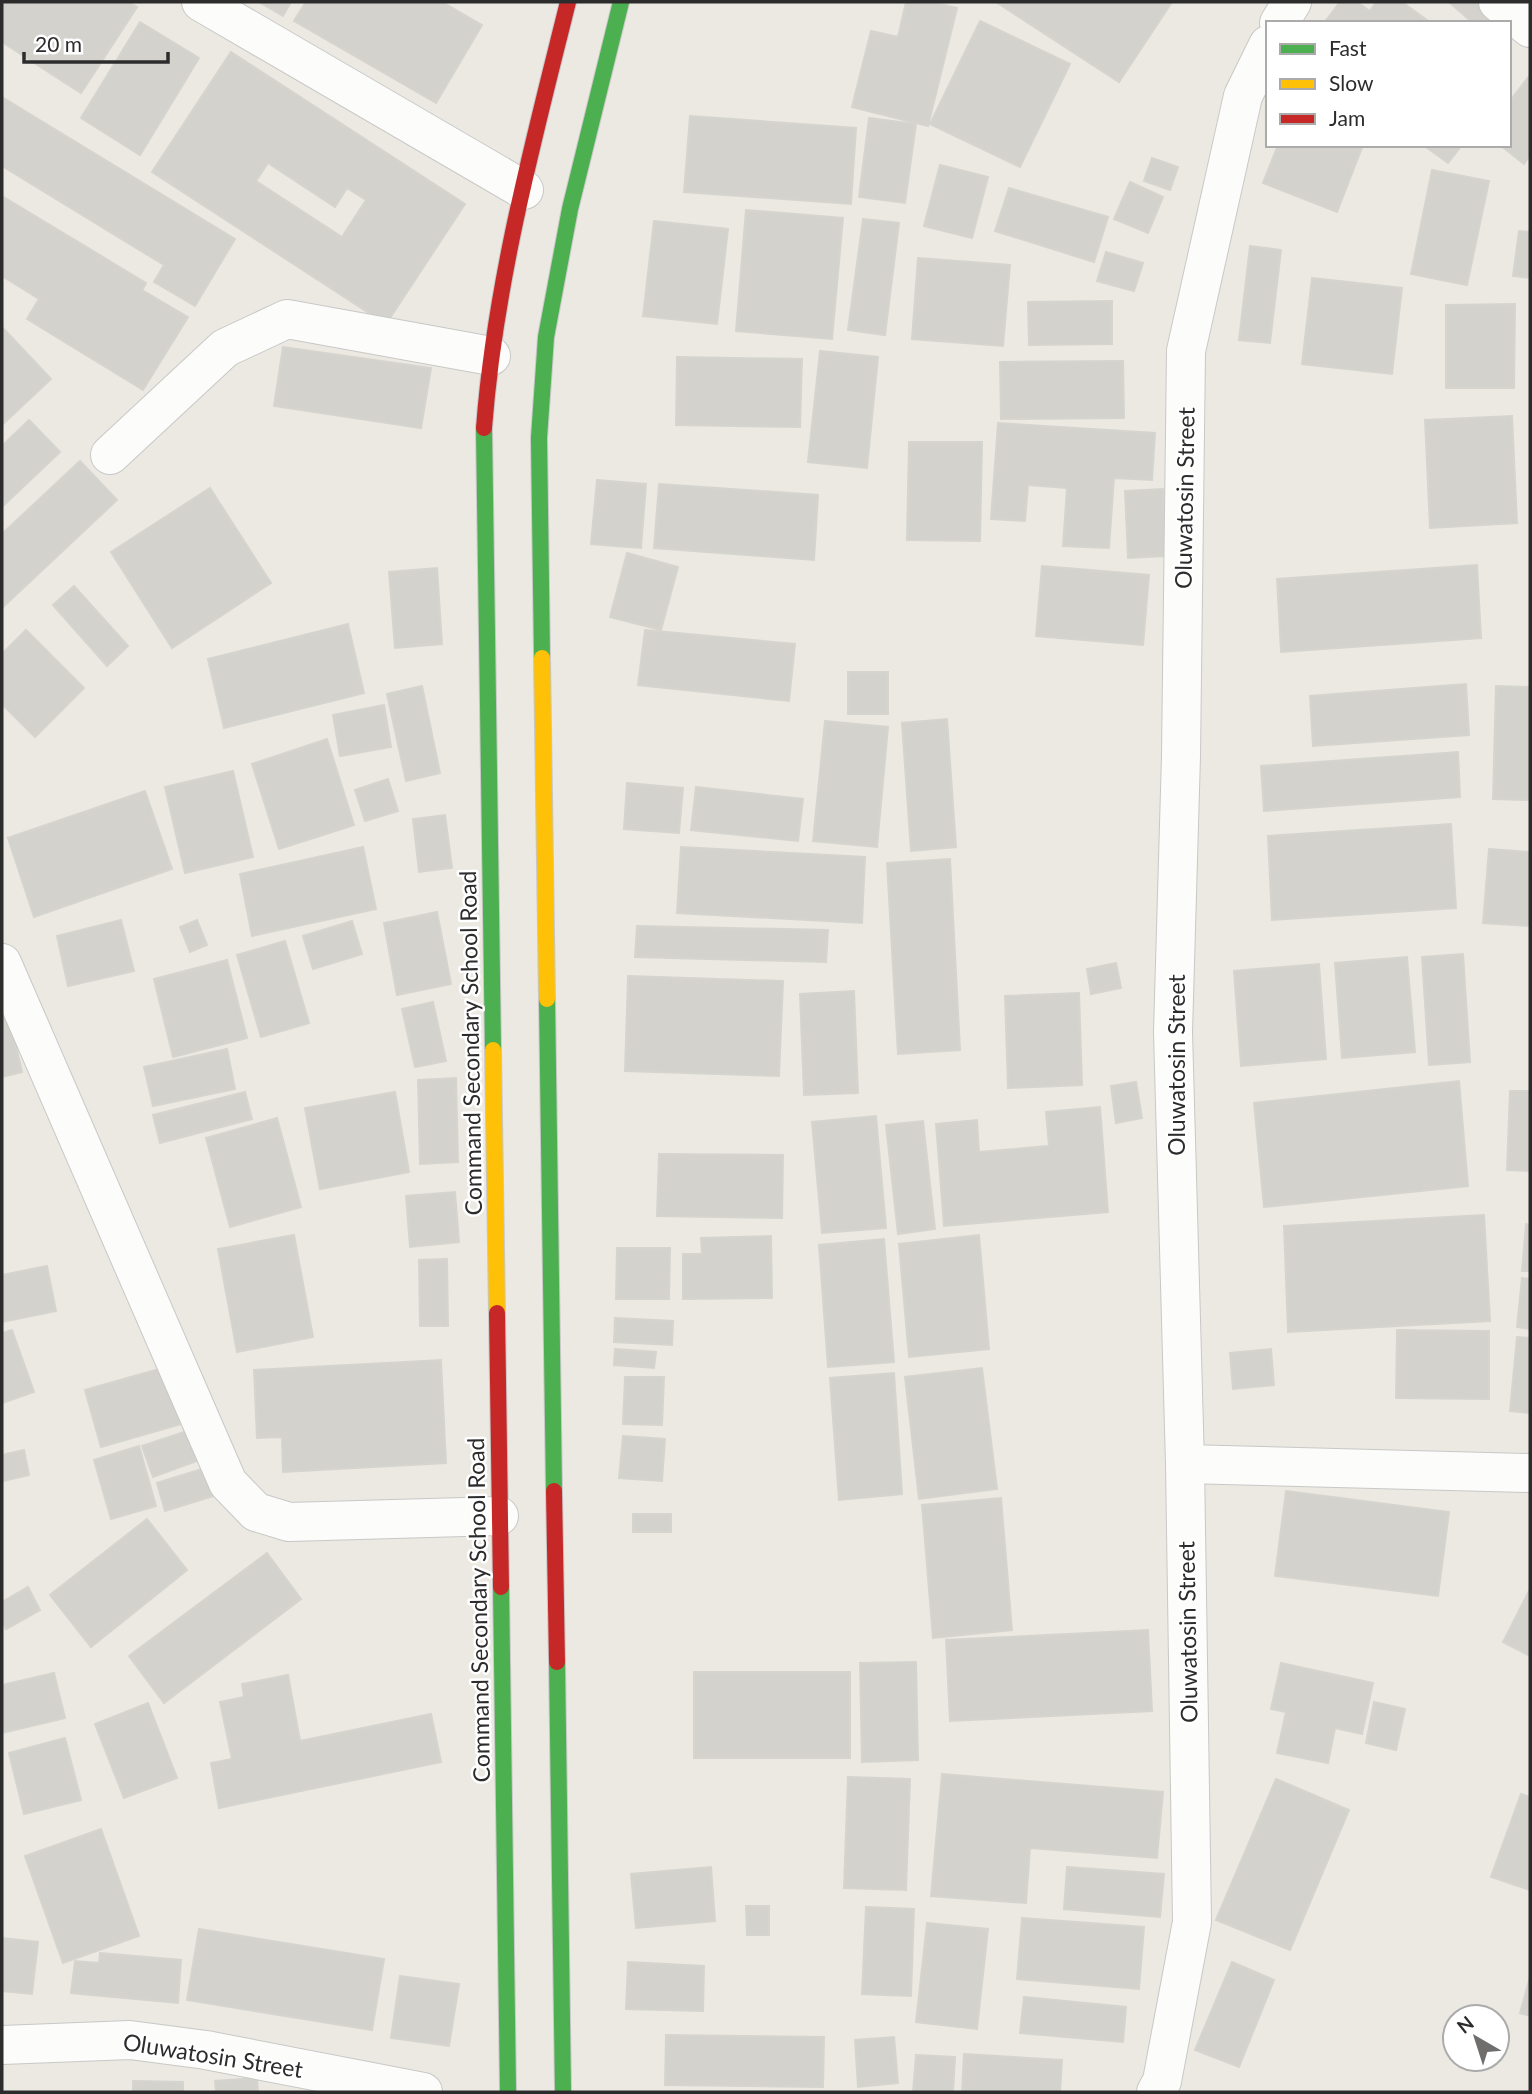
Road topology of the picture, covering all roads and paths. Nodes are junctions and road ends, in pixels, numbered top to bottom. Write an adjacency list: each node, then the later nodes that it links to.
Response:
1 (201, 2): 9 (street)
2 (568, 2): 9 (main road, Command Secondary School Road)
3 (621, 2): 13 (main road)
4 (1292, 2): 6 (street)
5 (1498, 2): 7 (street)
6 (1280, 21)
7 (1530, 29)
8 (1266, 50): 15 (street, Oluwatosin Street)
9 (524, 190): 10 (main road, Command Secondary School Road)
10 (491, 356): 11 (street); 14 (main road, Command Secondary School Road)
11 (110, 455)
12 (2, 964): 17 (street)
13 (551, 1187): 14 (main road); 21 (main road)
14 (495, 1191): 17 (main road, Command Secondary School Road)
15 (1185, 1464): 16 (street); 22 (street, Oluwatosin Street)
16 (1530, 1473)
17 (499, 1516): 20 (main road, Command Secondary School Road)
18 (2, 2045): 19 (street, Oluwatosin Street)
19 (423, 2092)
20 (508, 2092)
21 (563, 2092)
22 (1156, 2092)

